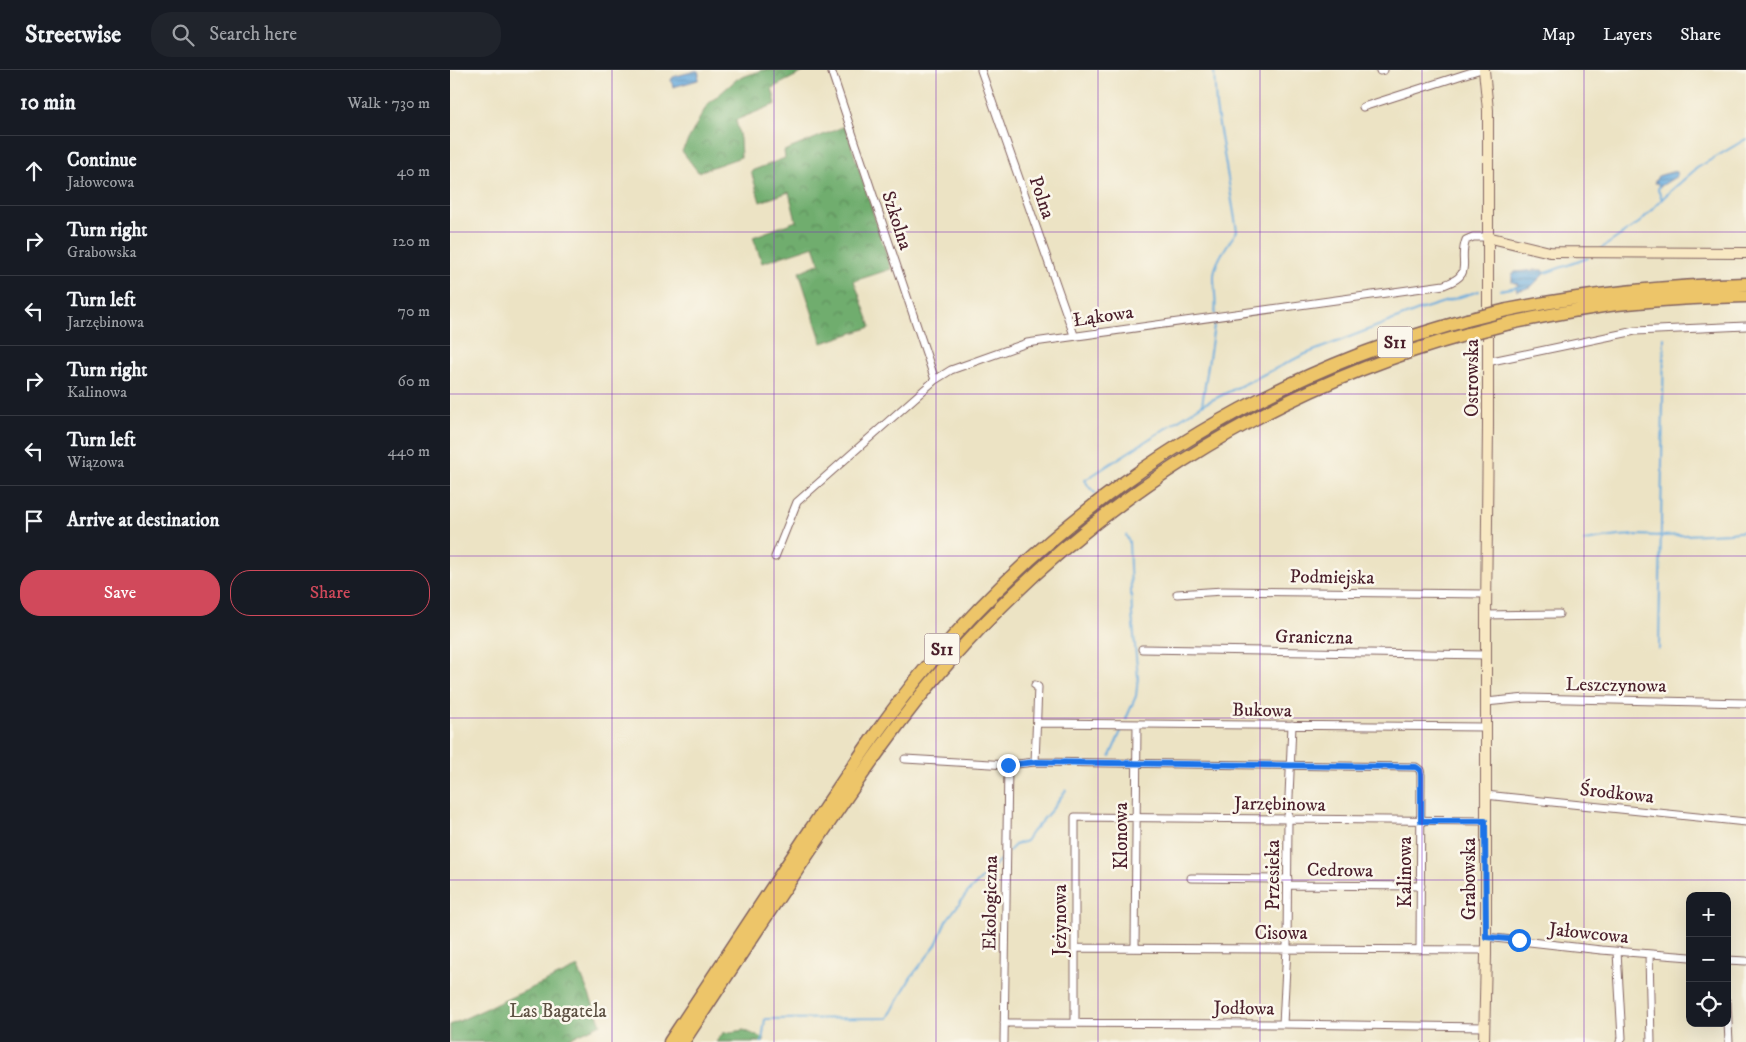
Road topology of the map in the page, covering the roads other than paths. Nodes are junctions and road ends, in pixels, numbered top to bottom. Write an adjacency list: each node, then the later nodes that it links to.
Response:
1 (831, 70): 13 (street, Szkolna)
2 (981, 70): 11 (street, Polna)
3 (1478, 70): 5 (street)
4 (1484, 70): 6 (street, Ostrowska)
5 (1363, 107)
6 (1487, 238): 7 (street); 11 (street, Łąkowa); 12 (street, Ostrowska)
7 (1746, 253)
8 (1746, 284): 60 (highway, S11, bridge)
9 (1746, 296): 61 (highway, S11, bridge)
10 (1746, 326): 12 (street)
11 (1074, 335): 13 (street, Łąkowa)
12 (1488, 362): 16 (street, Ostrowska)
13 (935, 380): 14 (street, Łąkowa)
14 (775, 557)
15 (1177, 594): 16 (street, Podmiejska)
16 (1486, 594): 18 (street, Ostrowska)
17 (1559, 614): 18 (street)
18 (1486, 615): 20 (street, Ostrowska)
19 (1142, 649): 20 (street, Graniczna)
20 (1486, 655): 22 (street, Ostrowska)
21 (1035, 685): 25 (street)
22 (1486, 686): 23 (street, Grabowska)
23 (1486, 702): 24 (street, Leszczynowa); 28 (street, Grabowska)
24 (1746, 702)
25 (1038, 723): 26 (street, Bukowa); 30 (street)
26 (1137, 724): 27 (street, Bukowa); 31 (street, Klonowa)
27 (1292, 726): 28 (street, Bukowa); 33 (street, Przesieka)
28 (1485, 727): 34 (street, Grabowska)
29 (905, 759): 32 (street)
30 (1036, 762): 31 (street); 32 (street)
31 (1136, 764): 33 (street); 36 (street, Klonowa)
32 (1008, 765): 56 (street, Ekologiczna)
33 (1291, 766): 37 (street, Przesieka); 38 (street, Kalinowa)
34 (1485, 795): 39 (street, Grabowska); 40 (street, Środkowa)
35 (1075, 817): 36 (street, Jarzębinowa); 45 (street, Jeżynowa)
36 (1136, 817): 37 (street, Jarzębinowa); 46 (street, Klonowa)
37 (1288, 820): 38 (street, Jarzębinowa); 42 (street, Przesieka)
38 (1421, 821): 39 (street, Jarzębinowa); 43 (street, Kalinowa)
39 (1485, 821): 44 (street, Grabowska)
40 (1746, 822)
41 (1191, 878): 42 (street, Cedrowa)
42 (1288, 882): 43 (street, Cedrowa); 47 (street, Przesieka)
43 (1421, 886): 48 (street, Kalinowa)
44 (1486, 937): 49 (street, Grabowska); 50 (street, Jałowcowa)
45 (1075, 948): 46 (street, Cisowa); 55 (street, Jeżynowa)
46 (1135, 948): 47 (street, Cisowa)
47 (1287, 948): 48 (street, Cisowa); 57 (street, Przesieka)
48 (1420, 950): 49 (street, Cisowa)
49 (1486, 950): 58 (street, Grabowska)
50 (1617, 952): 51 (street, Jałowcowa); 64 (street)
51 (1649, 954): 52 (street, Jałowcowa); 65 (street)
52 (1686, 957)
53 (1731, 960): 54 (street)
54 (1746, 961)
55 (1075, 1022): 56 (street, Jodłowa); 57 (street, Jodłowa)
56 (1004, 1023): 62 (street, Ekologiczna)
57 (1283, 1024): 58 (street, Jodłowa)
58 (1484, 1027): 63 (street, Grabowska)
59 (1728, 1027): 66 (street)
60 (670, 1042)
61 (683, 1042)
62 (1004, 1042)
63 (1484, 1042)
64 (1620, 1042)
65 (1651, 1042)
66 (1729, 1042)

